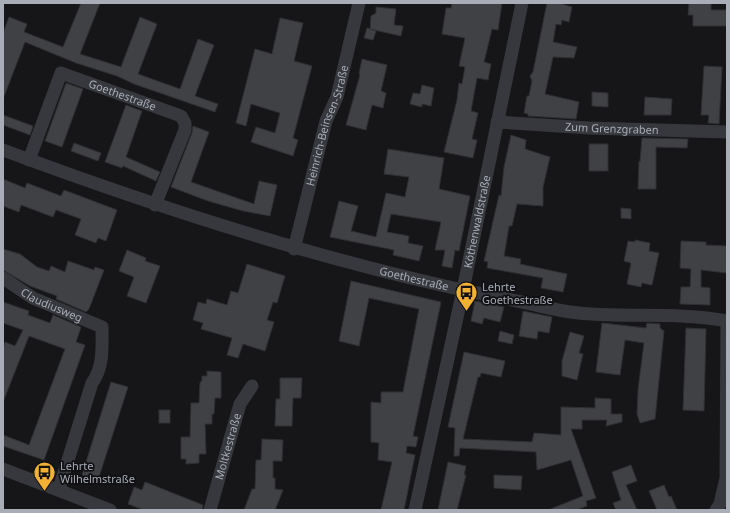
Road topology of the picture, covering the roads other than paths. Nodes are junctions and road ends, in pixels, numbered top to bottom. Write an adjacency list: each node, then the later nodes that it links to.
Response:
1 (358, 3): 8 (street, Heinrich-Beinsen-Straße)
2 (522, 3): 3 (street, Köthenwaldstraße)
3 (497, 122): 4 (street, Zum Grenzgraben); 10 (street, Köthenwaldstraße)
4 (727, 132)
5 (3, 150): 6 (street, Goethestraße)
6 (29, 160): 7 (street, Goethestraße); 7 (street, Goethestraße)
7 (155, 205): 8 (street, Goethestraße)
8 (294, 249): 10 (street, Goethestraße)
9 (3, 278): 15 (street, Claudiusweg)
10 (463, 290): 11 (street, Goethestraße); 18 (street, Köthenwaldstraße)
11 (727, 321): 13 (street)
12 (252, 386): 17 (street, Moltkestraße)
13 (727, 460): 19 (street)
14 (3, 469): 15 (street)
15 (59, 489): 16 (street)
16 (110, 510)
17 (210, 510)
18 (415, 510)
19 (716, 510)

